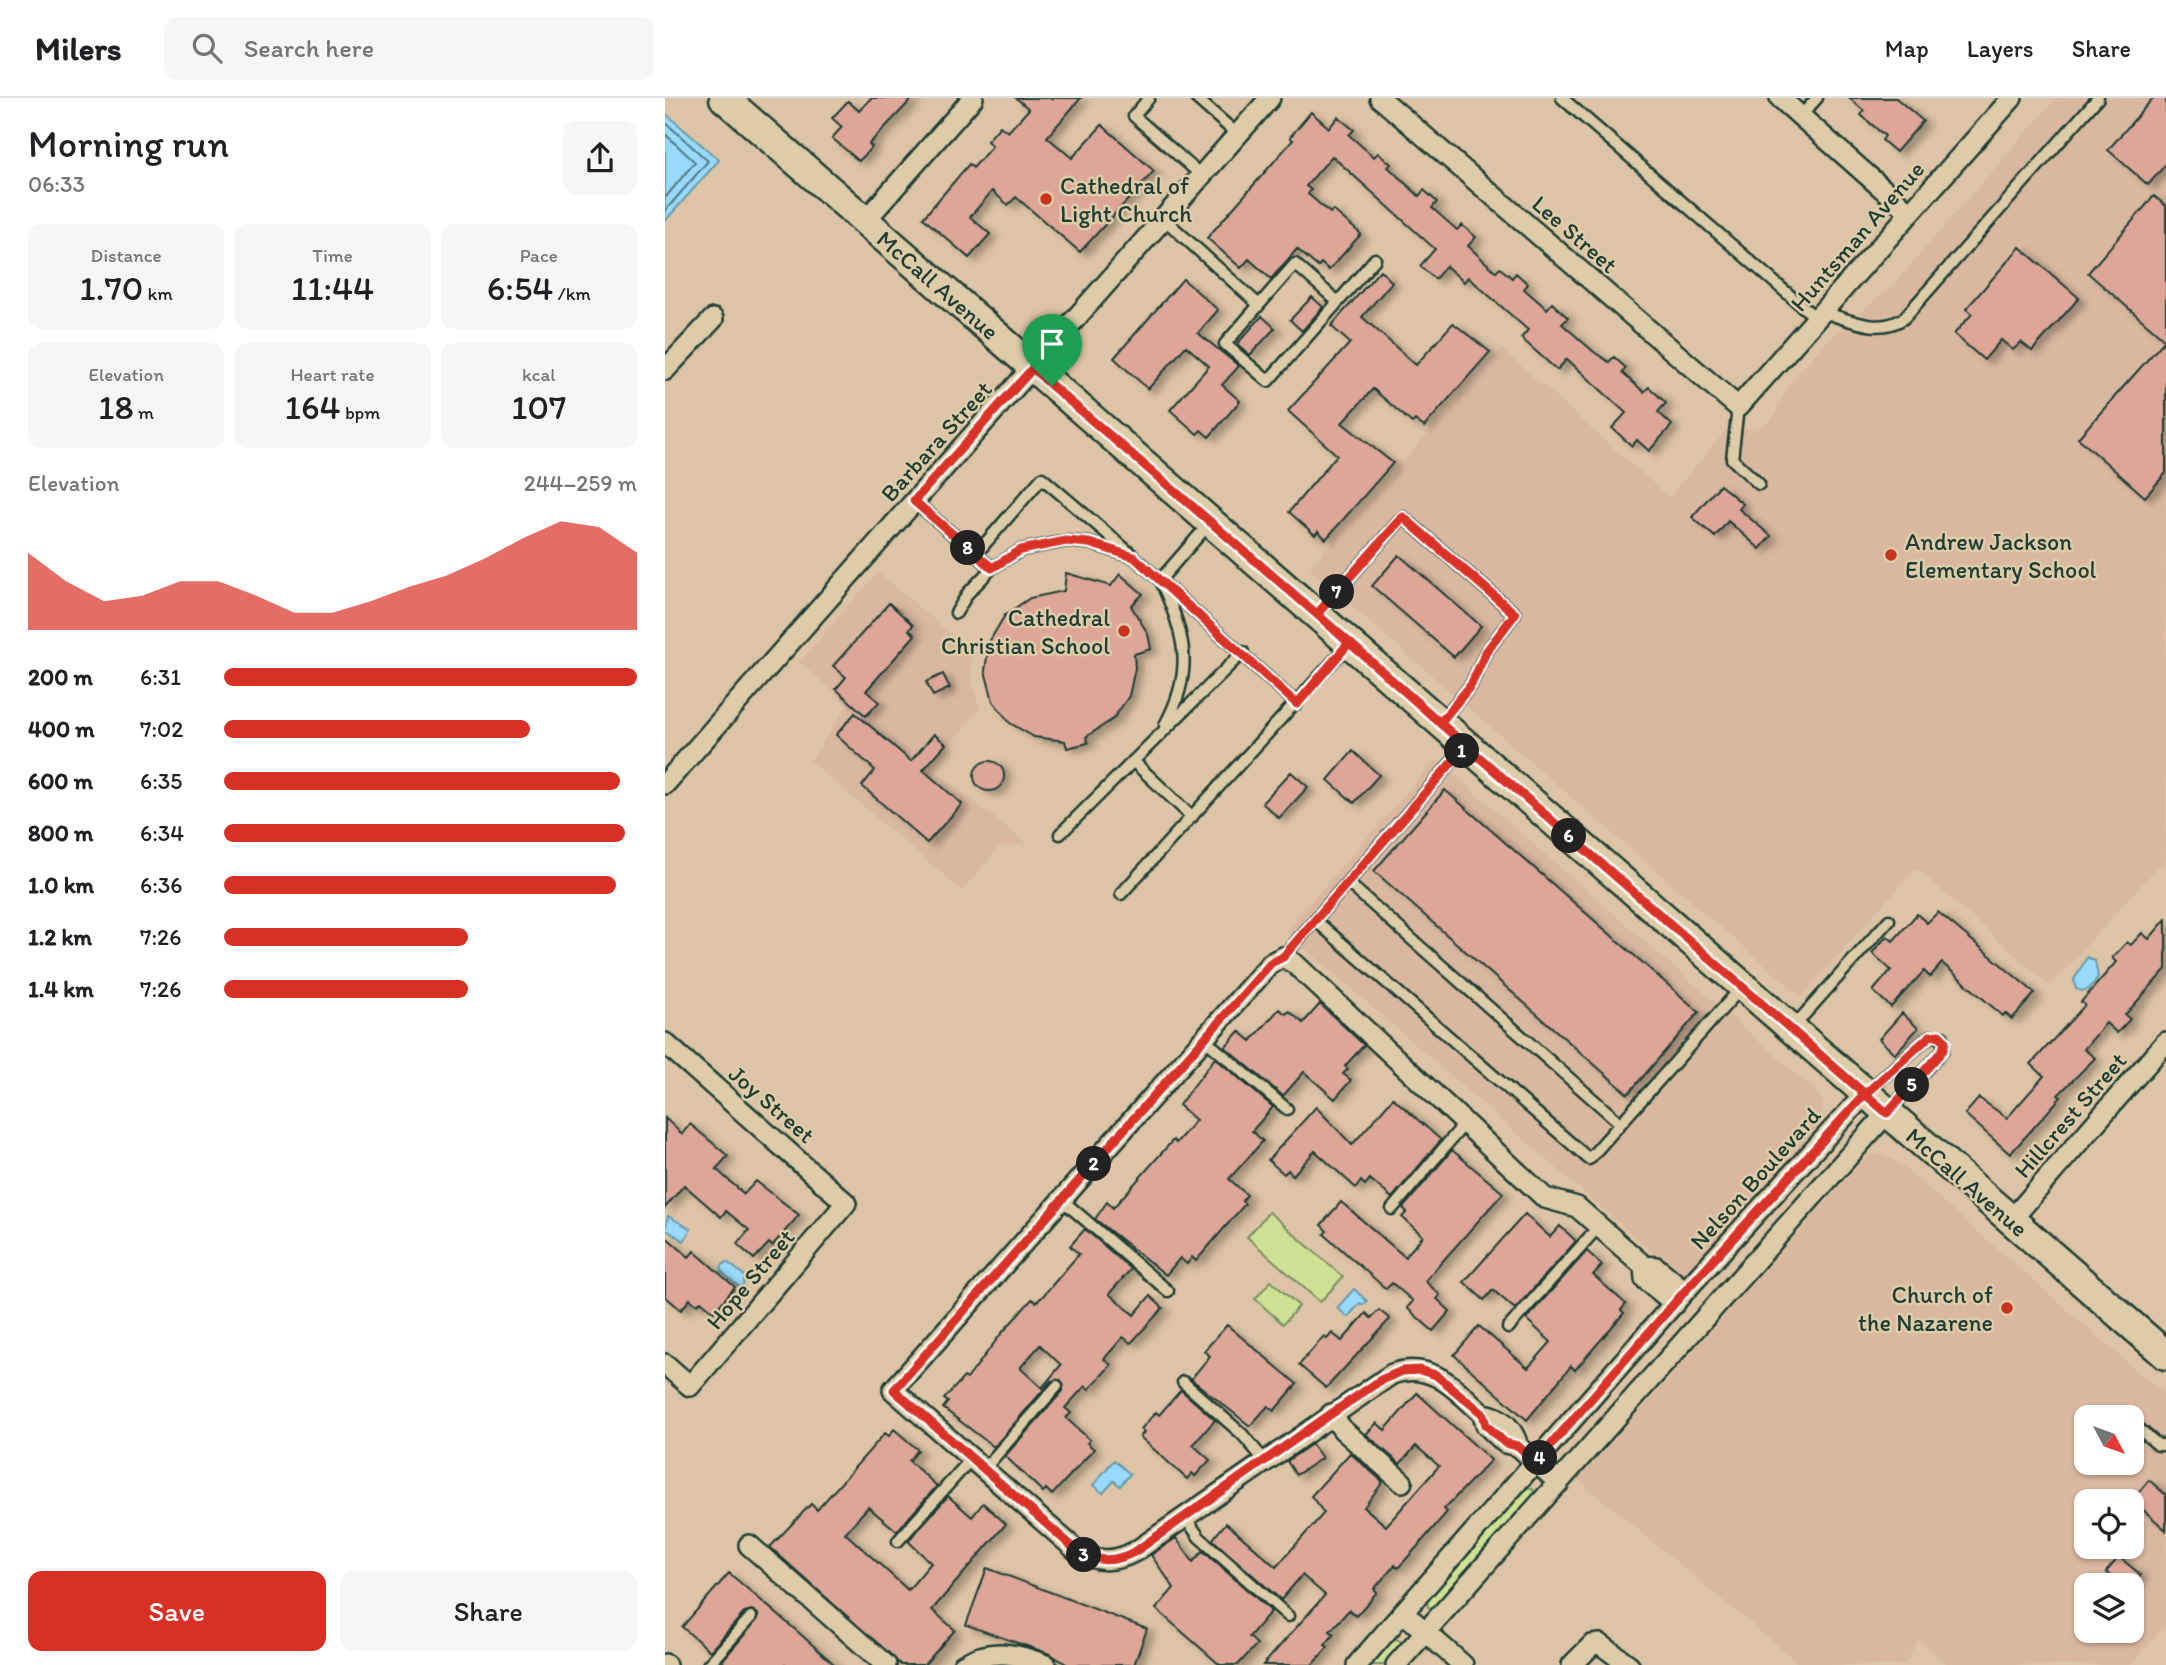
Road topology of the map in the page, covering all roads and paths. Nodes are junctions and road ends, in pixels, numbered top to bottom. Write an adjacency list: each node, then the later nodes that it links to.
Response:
1 (724, 98): 17 (main road, McCall Avenue)
2 (973, 98): 17 (street)
3 (1149, 98): 14 (lane)
4 (1196, 98): 13 (lane)
5 (1270, 98): 13 (street, Barbara Street)
6 (1380, 98): 25 (street, Lee Street)
7 (1562, 98): 21 (lane)
8 (1780, 98): 12 (street)
9 (1817, 98): 12 (lane)
10 (2012, 98): 15 (street, Huntsman Avenue)
11 (2098, 98): 21 (lane)
12 (1801, 116): 15 (street)
13 (1238, 135): 14 (street, Barbara Street)
14 (1202, 176): 16 (street, Barbara Street)
15 (1910, 212): 21 (street, Huntsman Avenue)
16 (1164, 219): 20 (lane); 23 (street, Barbara Street)
17 (865, 221): 23 (main road, McCall Avenue)
18 (1375, 259): 19 (lane)
19 (1338, 302): 20 (lane); 20 (lane)
20 (1259, 305)
21 (1820, 316): 25 (street, Huntsman Avenue)
22 (713, 319): 24 (street)
23 (1033, 368): 27 (street, Barbara Street); 28 (main road, McCall Avenue)
24 (665, 370)
25 (1738, 407): 26 (lane)
26 (1759, 484)
27 (914, 501): 29 (lane); 42 (street, Barbara Street)
28 (1211, 522): 32 (lane); 34 (main road, McCall Avenue)
29 (976, 554): 30 (lane); 31 (lane)
30 (1134, 557): 31 (lane); 32 (lane)
31 (992, 568): 33 (lane)
32 (1160, 580): 36 (lane); 39 (lane)
33 (956, 614)
34 (1317, 614): 35 (main road, McCall Avenue); 38 (lane)
35 (1349, 643): 37 (lane); 38 (main road, McCall Avenue)
36 (1243, 652): 37 (lane); 39 (lane)
37 (1297, 704): 43 (lane)
38 (1440, 723): 40 (main road, McCall Avenue)
39 (1151, 744): 41 (lane)
40 (1466, 746): 45 (lane); 50 (main road, McCall Avenue)
41 (1133, 761): 43 (lane); 44 (lane)
42 (665, 784)
43 (1192, 817): 46 (lane)
44 (1060, 834)
45 (1348, 883): 47 (lane); 59 (lane)
46 (1121, 894)
47 (1315, 920): 49 (lane); 59 (lane)
48 (1889, 920): 51 (lane)
49 (1283, 957): 52 (street); 58 (street)
50 (1743, 986): 51 (main road, McCall Avenue); 59 (lane)
51 (1791, 1029): 55 (main road, McCall Avenue)
52 (1204, 1039): 56 (lane); 60 (street)
53 (2166, 1042): 63 (street, Hillcrest Street)
54 (665, 1043): 61 (street, Joy Street)
55 (1865, 1094): 57 (main road, McCall Avenue); 57 (lane); 66 (street, Nelson Boulevard)
56 (1287, 1110)
57 (1887, 1113): 63 (main road, McCall Avenue); 67 (street)
58 (1465, 1123): 62 (lane); 64 (street)
59 (1620, 1123)
60 (1062, 1200): 65 (lane); 78 (street)
61 (846, 1203): 70 (street, Hope Street)
62 (1392, 1209)
63 (2011, 1220): 69 (main road, McCall Avenue)
64 (1599, 1226): 66 (street); 68 (lane)
65 (1168, 1291)
66 (1681, 1297): 67 (street); 77 (street, Nelson Boulevard)
67 (1705, 1317): 80 (street)
68 (1508, 1328)
69 (2166, 1355)
70 (665, 1363)
71 (1183, 1382): 76 (lane)
72 (1057, 1386): 78 (lane)
73 (1331, 1414): 76 (street); 77 (street); 79 (street)
74 (2144, 1433): 75 (lane)
75 (2166, 1445)
76 (1265, 1461): 81 (street)
77 (1536, 1462): 80 (street); 84 (street, Nelson Boulevard)
78 (978, 1464): 81 (street); 82 (lane)
79 (1402, 1482)
80 (1559, 1483): 87 (street)
81 (1185, 1517): 85 (lane)
82 (898, 1541)
83 (749, 1545): 89 (street)
84 (1404, 1613): 87 (street); 92 (street, Nelson Boulevard)
85 (1288, 1616)
86 (751, 1617): 88 (lane)
87 (1426, 1632): 93 (street); 94 (street)
88 (708, 1665)
89 (886, 1665)
90 (964, 1665): 91 (street)
91 (1046, 1665)
92 (1357, 1665)
93 (1396, 1665)
94 (1463, 1665)
95 (1572, 1665): 96 (street)
96 (1629, 1665)

